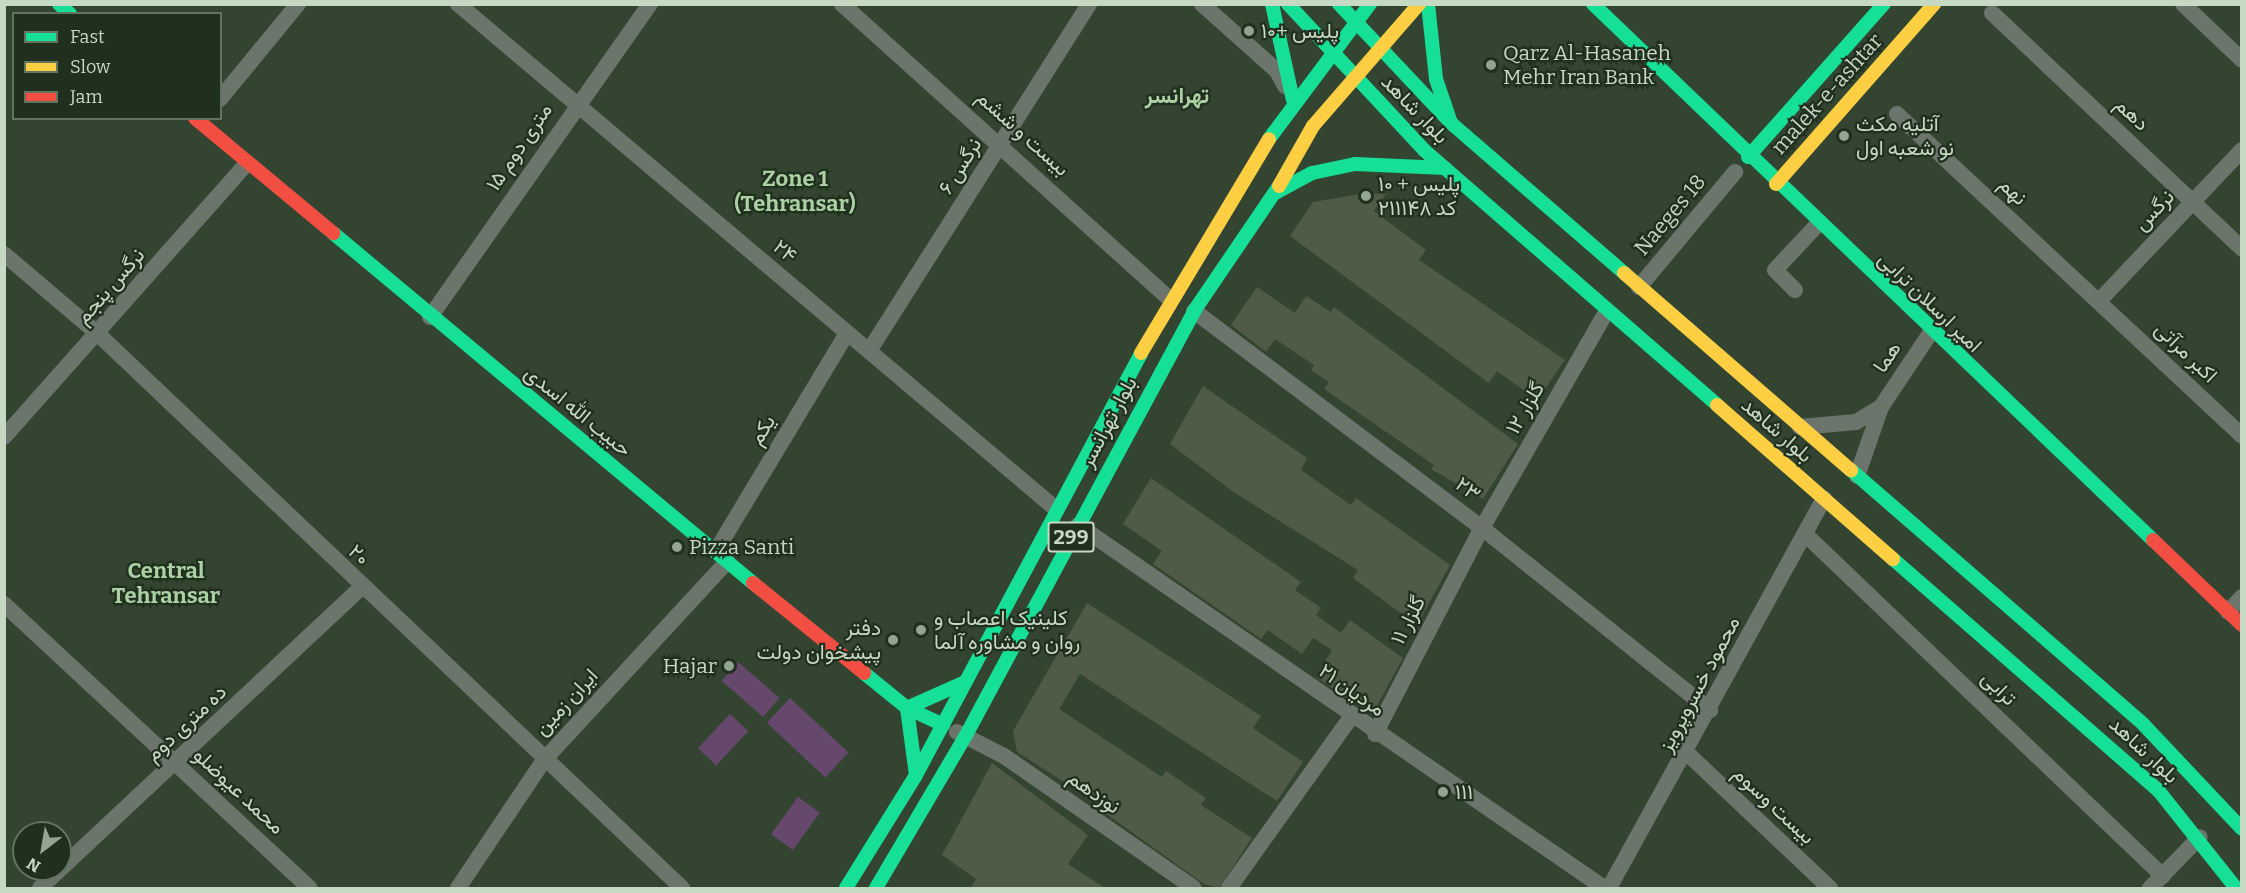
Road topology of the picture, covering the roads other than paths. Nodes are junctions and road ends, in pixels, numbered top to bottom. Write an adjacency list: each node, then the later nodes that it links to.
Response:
1 (297, 4): 23 (street)
2 (459, 4): 25 (street, ۲۴)
3 (650, 4): 25 (street, ۱۵ متری دوم)
4 (842, 4): 29 (street, بیست و ششم)
5 (1089, 4): 29 (street, نرگس ۶)
6 (1202, 4): 24 (street)
7 (1272, 4): 24 (main road)
8 (1287, 4): 20 (main road, بلوار شاهد)
9 (1339, 4): 18 (main road, بلوار شاهد)
10 (1370, 4): 18 (main road, بلوار تهرانسر)
11 (1419, 4): 19 (main road, بلوار تهرانسر / 299)
12 (1428, 4): 28 (main road)
13 (1593, 4): 32 (main road, امیر ارسلان ترابی)
14 (1884, 4): 32 (main road, malek-e-ashtar)
15 (1934, 4): 36 (main road, malek-e-ashtar)
16 (2183, 4): 21 (street)
17 (1992, 13): 38 (street, دهم)
18 (1355, 22): 19 (main road, بلوار شاهد); 20 (main road, بلوار تهرانسر)
19 (1380, 50): 22 (main road, بلوار تهرانسر / 299); 28 (main road, بلوار شاهد)
20 (1332, 51): 22 (main road, بلوار شاهد); 24 (main road, بلوار تهرانسر)
21 (2241, 60)
22 (1355, 77): 30 (main road, بلوار شاهد); 37 (main road, بلوار تهرانسر / 299)
23 (222, 97)
24 (1293, 100): 44 (main road, بلوار تهرانسر)
25 (576, 104): 48 (street, ۱۵ متری دوم); 50 (street, ۲۴)
26 (1897, 114): 45 (street, نهم)
27 (200, 120): 33 (main road, حبیب الله اسدی)
28 (1451, 123): 30 (main road); 42 (main road, بلوار شاهد)
29 (1001, 143): 44 (street, بیست و ششم); 52 (street, نرگس ۶)
30 (1424, 150): 34 (main road, بلوار شاهد)
31 (2241, 150): 38 (street, نرگس)
32 (1748, 157): 36 (main road, امیر ارسلان ترابی)
33 (248, 163): 48 (main road, حبیب الله اسدی); 51 (street, نرگس پنجم)
34 (1445, 168): 37 (main road); 47 (main road, بلوار شاهد)
35 (1735, 172): 42 (street, Naeges 18)
36 (1776, 184): 39 (main road, امیر ارسلان ترابی)
37 (1275, 193): 46 (main road, بلوار تهرانسر / 299)
38 (2193, 202): 40 (street, دهم); 45 (street, نرگس)
39 (1818, 224): 43 (street); 49 (main road, امیر ارسلان ترابی)
40 (2241, 249)
41 (4, 254): 51 (street, ۲۰)
42 (1639, 287): 54 (main road, بلوار شاهد)
43 (1795, 290)
44 (1170, 299): 59 (main road, بلوار تهرانسر)
45 (2098, 301): 55 (street, اکبر مرآتی)
46 (1194, 311): 60 (main road, بلوار تهرانسر / 299); 61 (street, ۲۳)
47 (1607, 311): 58 (main road, بلوار شاهد); 61 (street, گلزار ۱۲)
48 (430, 317): 63 (main road, حبیب الله اسدی)
49 (1931, 332): 53 (street, هما); 67 (main road, امیر ارسلان ترابی)
50 (847, 333): 52 (street, ۲۴); 63 (street, یکم)
51 (98, 334): 56 (street, نرگس پنجم); 64 (street, ۲۰)
52 (869, 351): 59 (street, ۲۴)
53 (1881, 407): 54 (street); 57 (street)
54 (1800, 427): 57 (main road, بلوار شاهد)
55 (2241, 436)
56 (4, 437)
57 (1857, 476): 84 (main road, بلوار شاهد)
58 (1824, 498): 62 (street, محمود خسروپرویز); 85 (main road, بلوار شاهد)
59 (1056, 509): 69 (main road, بلوار تهرانسر)
60 (1077, 525): 73 (main road, بلوار تهرانسر / 299); 74 (street, ۲۱ مردیان)
61 (1482, 528): 72 (street, ۲۳); 76 (street, گلزار ۱۱)
62 (1805, 534): 72 (street, محمود خسروپرویز); 86 (street, ترابی)
63 (721, 556): 71 (main road, حبیب الله اسدی); 80 (street, ایران زمین)
64 (361, 588): 80 (street, ۲۰); 82 (street, ده متری دوم)
65 (2241, 597): 67 (street)
66 (4, 604): 82 (street, محمد عیوضلو)
67 (2228, 612): 68 (main road, امیر ارسلان ترابی)
68 (2241, 625)
69 (965, 682): 70 (main road, بلوار تهرانسر); 71 (main road)
70 (954, 702): 73 (main road); 75 (main road, بلوار تهرانسر)
71 (908, 708): 75 (main road, حبیب الله اسدی); 83 (main road)
72 (1710, 710): 79 (street, محمود خسروپرویز)
73 (977, 713): 77 (main road, بلوار تهرانسر / 299)
74 (1351, 717): 76 (street, ۲۱ مردیان); 94 (street)
75 (943, 725): 77 (street, نوزدهم); 78 (main road, بلوار تهرانسر)
76 (1375, 734): 95 (street, ۲۱ مردیان)
77 (965, 736): 81 (main road, بلوار تهرانسر / 299); 93 (street, نوزدهم)
78 (929, 751): 81 (main road); 83 (main road, بلوار تهرانسر)
79 (1687, 753): 96 (street, محمود خسروپرویز); 97 (street, بیست وسوم)
80 (544, 760): 89 (street, ایران زمین); 90 (street, ۲۰)
81 (949, 763): 92 (main road, بلوار تهرانسر / 299)
82 (176, 764): 87 (street, ده متری دوم); 88 (street, محمد عیوضلو)
83 (916, 775): 91 (main road, بلوار تهرانسر)
84 (2241, 829)
85 (2200, 837): 86 (street); 99 (main road, بلوار شاهد)
86 (2163, 876): 98 (street)
87 (40, 888)
88 (310, 888)
89 (458, 888)
90 (682, 888)
91 (846, 888)
92 (876, 888)
93 (1194, 888)
94 (1229, 888)
95 (1604, 888)
96 (1609, 888)
97 (1830, 888)
98 (2150, 888)
99 (2236, 888)

